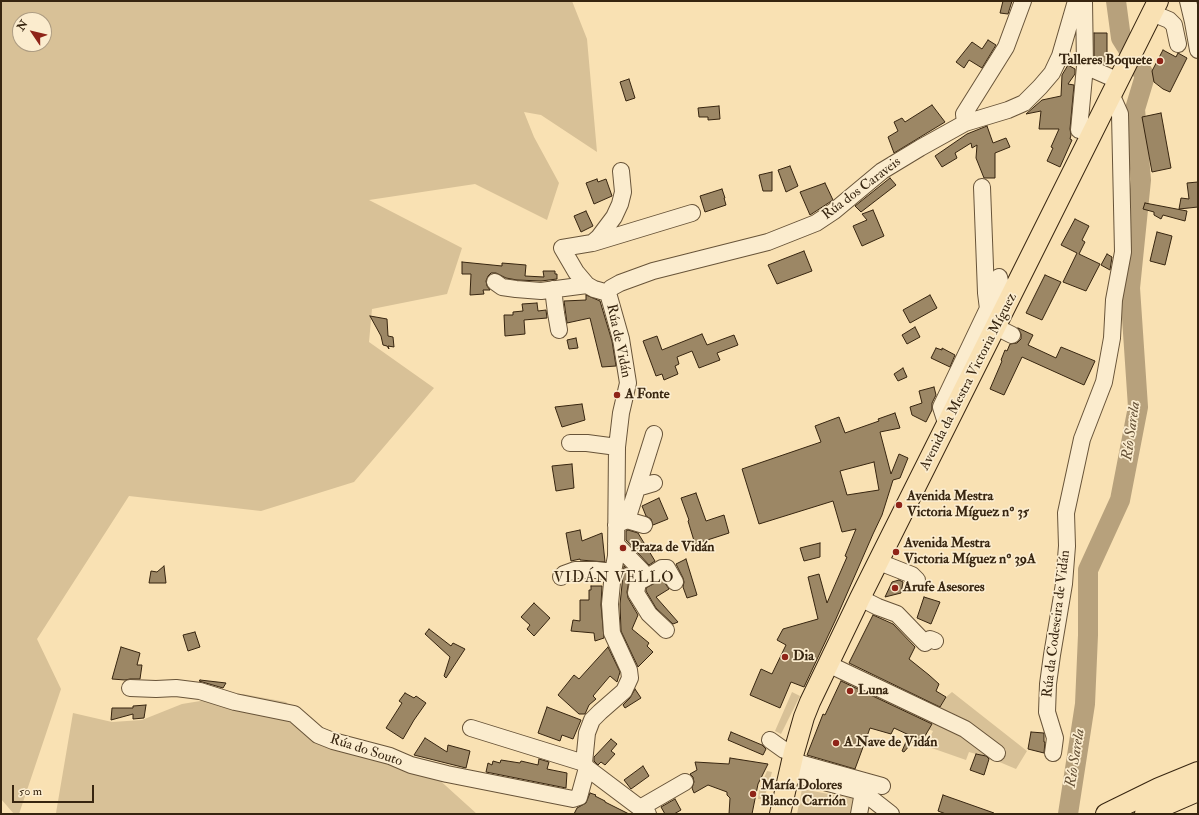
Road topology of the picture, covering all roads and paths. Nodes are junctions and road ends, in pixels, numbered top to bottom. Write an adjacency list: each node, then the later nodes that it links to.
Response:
1 (1023, 1): 10 (street)
2 (1076, 1): 10 (street, Rúa dos Caraveis)
3 (1084, 1): 8 (street)
4 (1188, 1): 7 (street)
5 (1155, 7): 6 (street); 9 (main road, Avenida da Mestra Victoria Míguez)
6 (1178, 44)
7 (1198, 50)
8 (1085, 66): 9 (street); 11 (street)
9 (1118, 83): 23 (main road, Avenida da Mestra Victoria Míguez); 45 (street, Rúa da Codeseira de Vidán)
10 (965, 123): 20 (street, Rúa dos Caraveis)
11 (1079, 130)
12 (621, 171): 15 (street)
13 (982, 187): 21 (street)
14 (692, 213): 15 (street)
15 (592, 243): 18 (street, Rúa de Vidán)
16 (999, 277): 21 (street)
17 (495, 282): 19 (street)
18 (587, 285): 19 (street); 20 (street, Rúa de Vidán)
19 (553, 289): 22 (street)
20 (608, 293): 26 (street, Rúa de Vidán)
21 (988, 308): 23 (street)
22 (559, 330)
23 (947, 426): 32 (main road, Avenida da Mestra Victoria Míguez)
24 (654, 434): 28 (street)
25 (570, 443): 26 (street)
26 (617, 447): 29 (street, Rúa de Vidán)
27 (654, 483): 28 (street)
28 (637, 488): 29 (street)
29 (622, 523): 30 (street); 31 (street, Rúa de Vidán)
30 (644, 525)
31 (616, 544): 33 (street, Rúa de Vidán); 35 (street)
32 (879, 562): 36 (street); 38 (main road, Avenida da Mestra Victoria Míguez)
33 (613, 572): 34 (street); 48 (street, Rúa de Vidán)
34 (561, 577)
35 (646, 578): 37 (street); 39 (street)
36 (917, 580)
37 (675, 582)
38 (860, 598): 40 (street); 41 (main road, Avenida da Mestra Victoria Míguez)
39 (666, 630)
40 (935, 641)
41 (828, 664): 46 (street); 47 (main road, Avenida da Mestra Victoria Míguez)
42 (130, 688): 48 (street, Rúa do Souto)
43 (471, 728): 48 (street)
44 (770, 740): 47 (street)
45 (1053, 753)
46 (997, 754)
47 (791, 762): 52 (street); 59 (main road, Avenida da Mestra Victoria Míguez)
48 (585, 765): 58 (street)
49 (1198, 767): 55 (main road)
50 (1198, 772): 55 (main road)
51 (685, 782): 58 (street)
52 (863, 782): 53 (street); 60 (street); 61 (street)
53 (882, 786)
54 (1198, 791): 55 (main road)
55 (1162, 796): 56 (main road); 57 (main road); 62 (main road)
56 (1198, 796)
57 (1114, 810)
58 (644, 811)
59 (780, 814)
60 (859, 814)
61 (891, 814)
62 (1145, 814)

